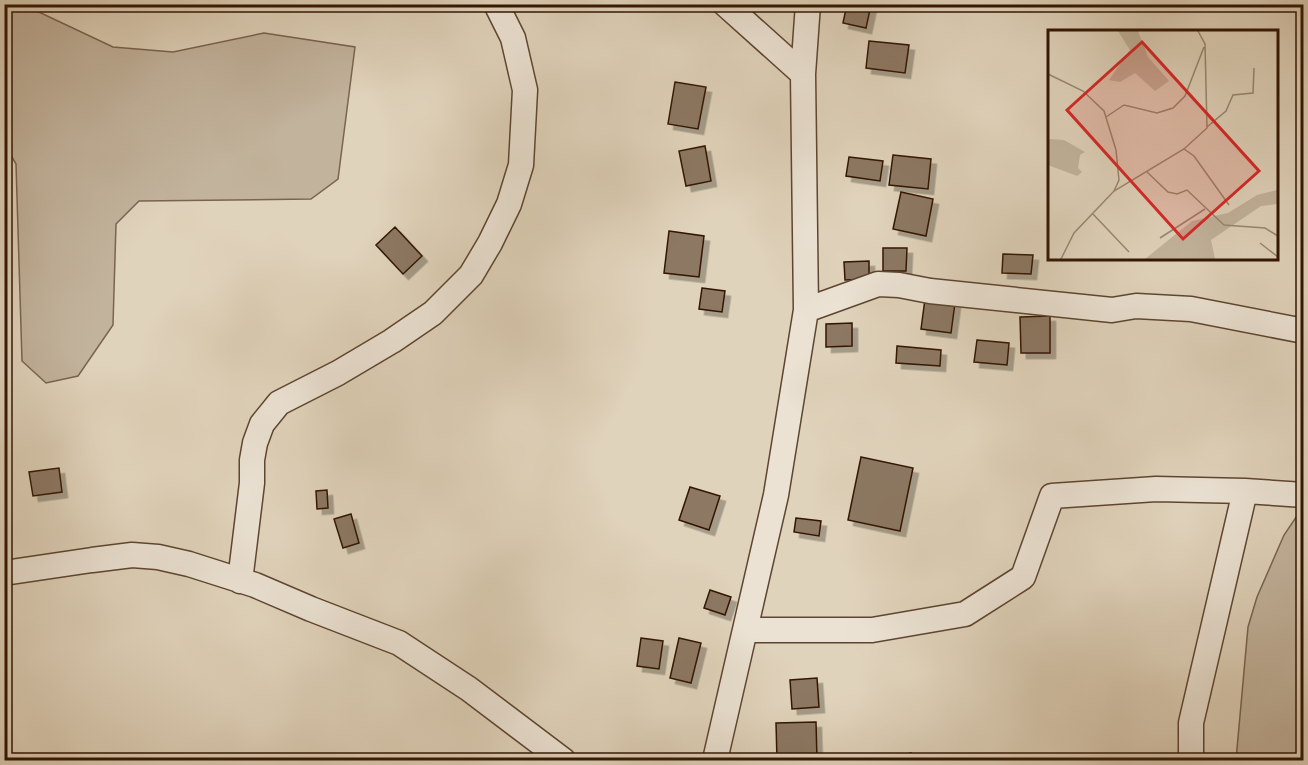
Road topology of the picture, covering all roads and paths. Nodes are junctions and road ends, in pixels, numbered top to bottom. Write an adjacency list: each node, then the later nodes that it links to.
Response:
1 (496, 4): 10 (street)
2 (725, 4): 4 (street)
3 (808, 4): 4 (street)
4 (803, 74): 5 (street)
5 (806, 310): 6 (street); 11 (street)
6 (1304, 332)
7 (1245, 491): 8 (street); 11 (street); 14 (street)
8 (1304, 495)
9 (4, 573): 10 (street)
10 (240, 581): 12 (street)
11 (745, 630): 13 (street)
12 (563, 760)
13 (715, 760)
14 (1191, 760)

